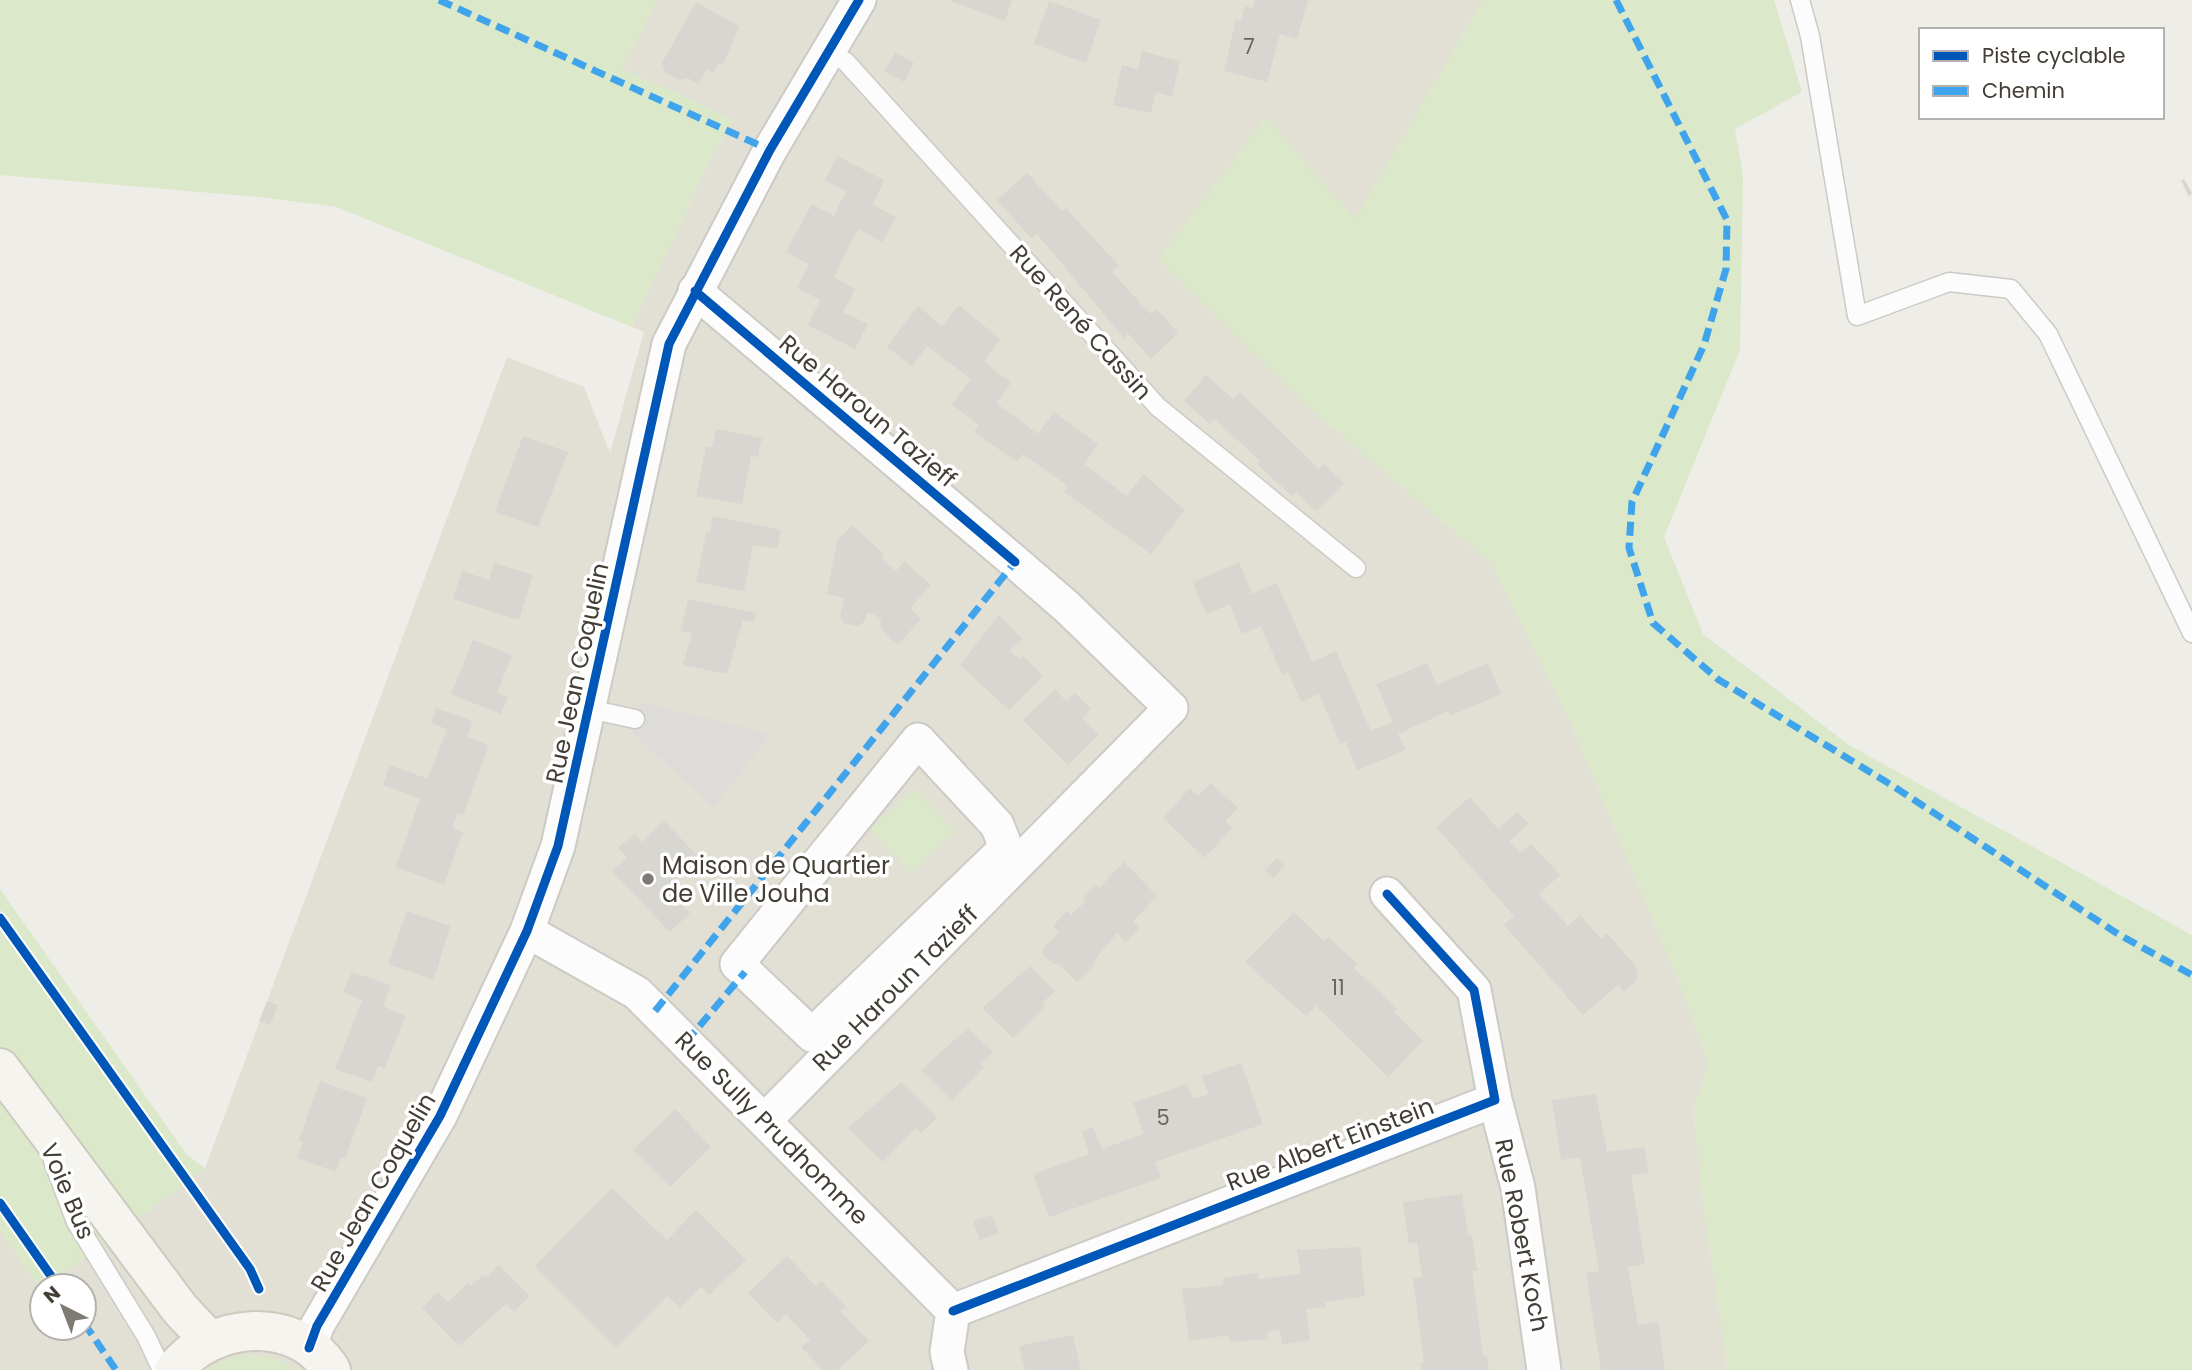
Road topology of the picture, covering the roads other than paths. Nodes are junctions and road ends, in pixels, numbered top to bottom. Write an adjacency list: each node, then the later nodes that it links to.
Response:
1 (859, 0): 3 (street, Rue Jean Coquelin)
2 (1800, 0): 6 (lane)
3 (829, 51): 4 (street, Rue Jean Coquelin); 5 (lane, Rue René Cassin)
4 (695, 291): 7 (street, Rue Jean Coquelin); 15 (street, Rue Haroun Tazieff)
5 (1356, 568)
6 (2192, 633)
7 (589, 709): 8 (lane); 10 (street, Rue Jean Coquelin)
8 (635, 719)
9 (1387, 894): 13 (street)
10 (527, 931): 15 (street, Rue Sully Prudhomme); 18 (street, Rue Jean Coquelin)
11 (737, 964): 11 (street)
12 (0, 1068): 14 (main road)
13 (1494, 1100): 16 (street, Rue Albert Einstein); 22 (street, Rue Robert Koch)
14 (38, 1121): 17 (main road); 19 (lane, Voie Bus)
15 (764, 1121): 16 (street, Rue Sully Prudhomme)
16 (953, 1311): 21 (street)
17 (209, 1340): 18 (main road); 20 (main road)
18 (320, 1359)
19 (162, 1370)
20 (174, 1370)
21 (951, 1370)
22 (1544, 1370)

